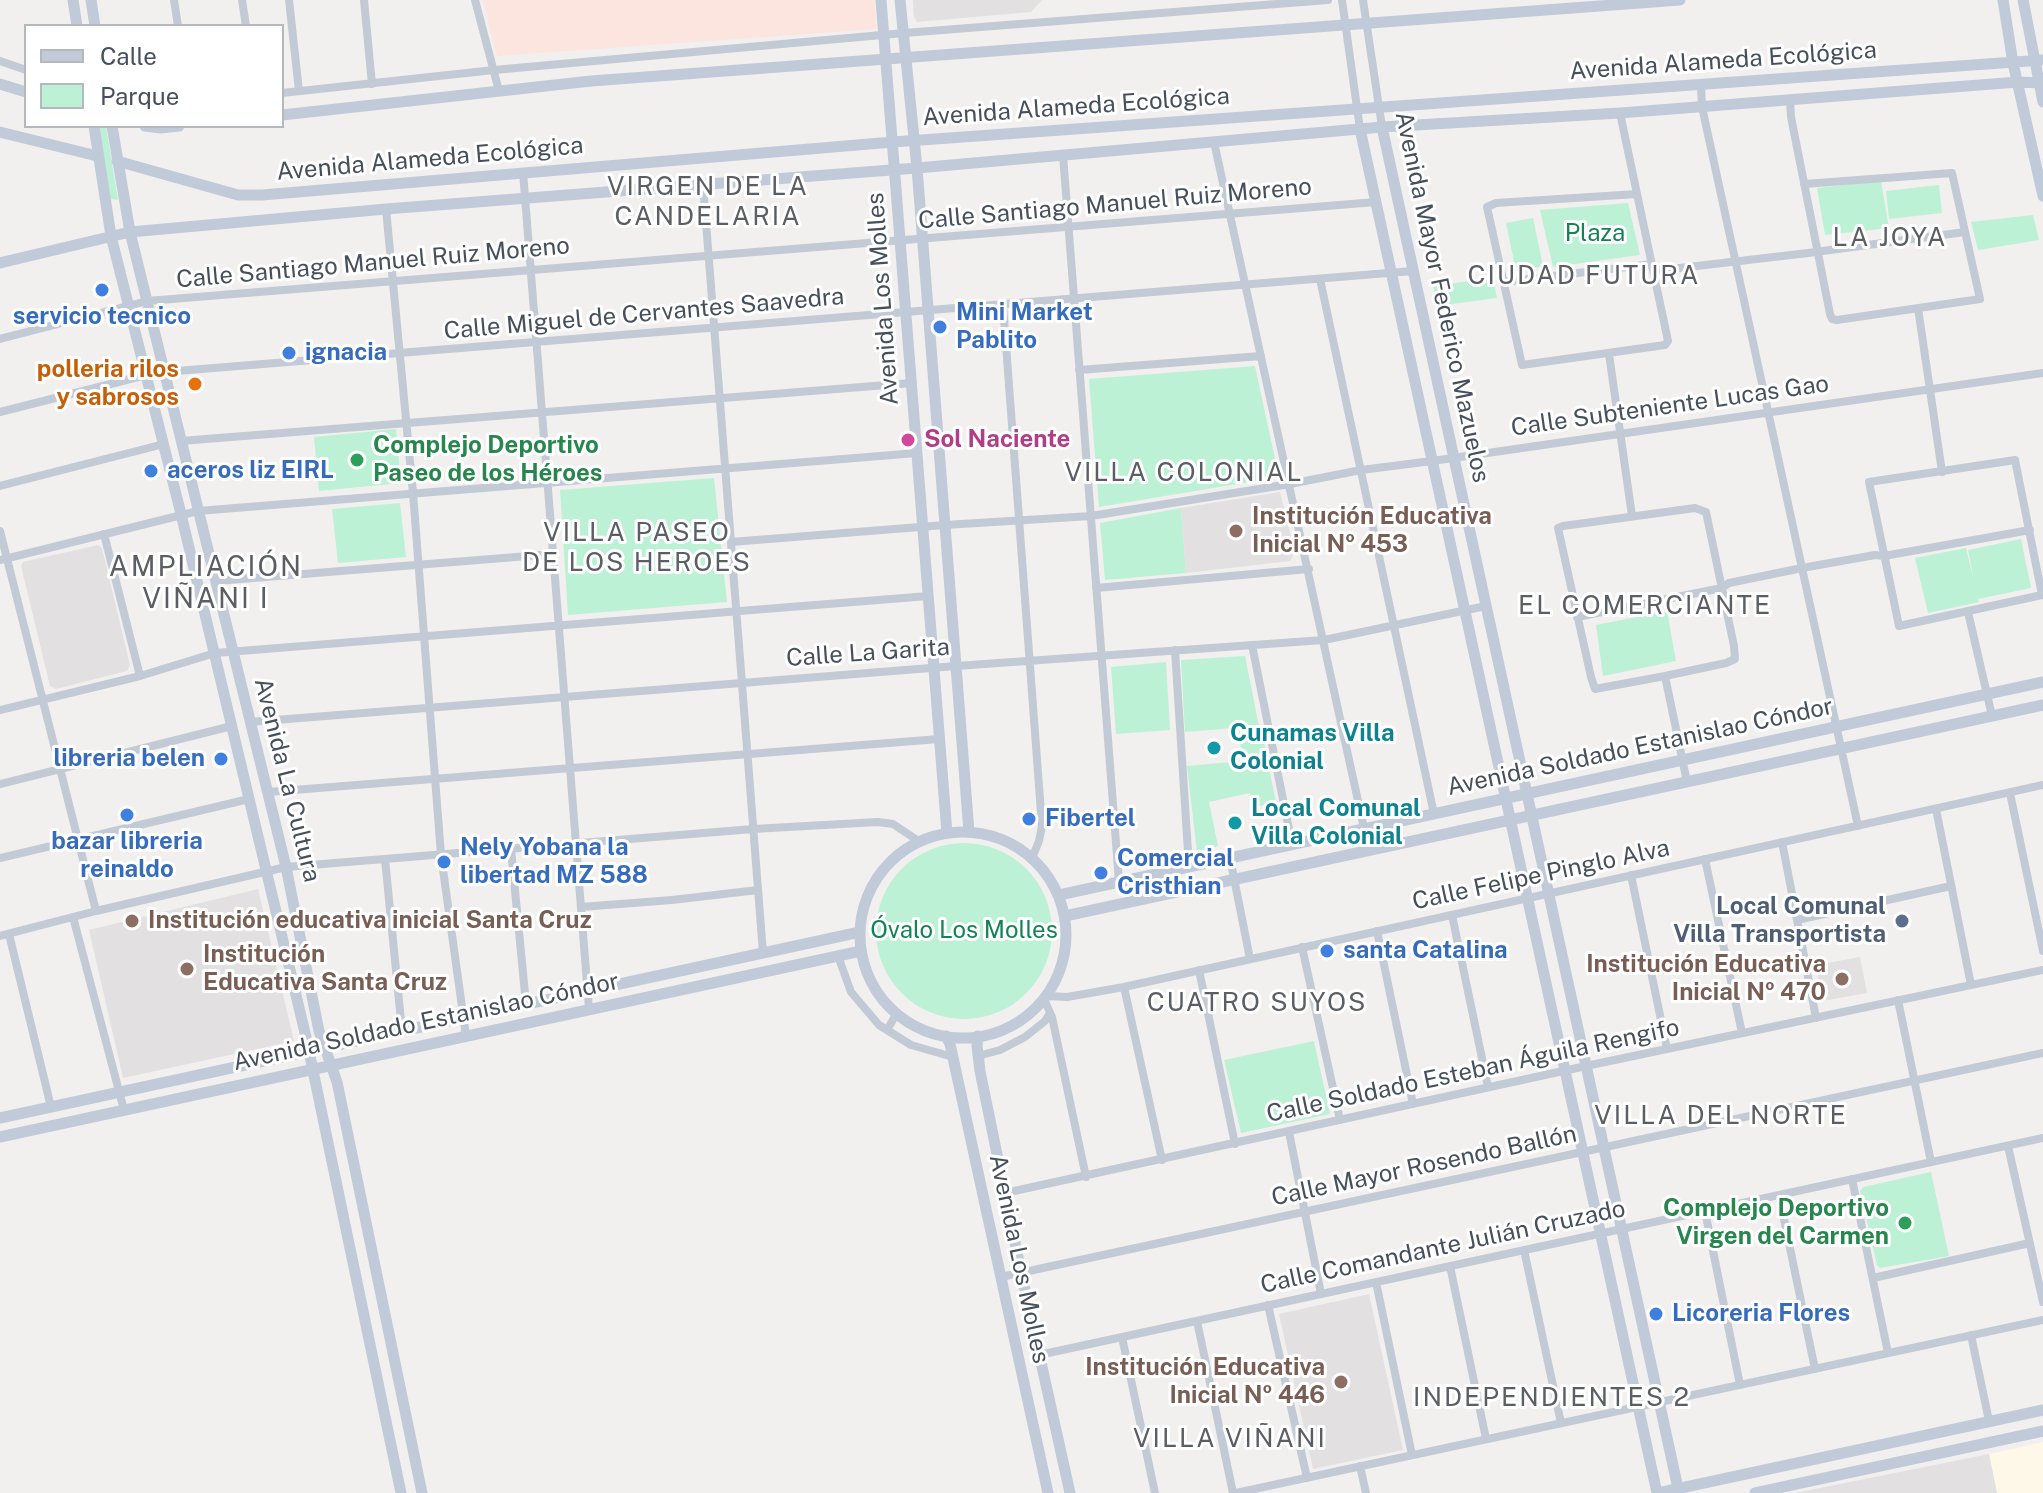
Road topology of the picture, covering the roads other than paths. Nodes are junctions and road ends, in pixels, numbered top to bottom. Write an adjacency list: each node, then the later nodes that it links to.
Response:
1 (73, 0): 18 (street)
2 (91, 0): 19 (street)
3 (174, 0): 20 (street)
4 (242, 0): 21 (street)
5 (289, 0): 38 (street)
6 (364, 0): 35 (street)
7 (475, 0): 31 (street)
8 (881, 0): 24 (street, Avenida Los Molles)
9 (900, 0): 23 (street, Avenida Los Molles)
10 (1328, 0): 23 (street)
11 (1342, 0): 22 (street, Avenida Mayor Federico Mazuelos)
12 (1363, 0): 17 (street, Avenida Mayor Federico Mazuelos)
13 (1680, 0): 16 (street)
14 (2003, 0): 29 (street)
15 (2023, 0): 27 (street)
16 (1549, 4): 17 (street)
17 (1366, 22): 22 (street); 44 (street, Avenida Mayor Federico Mazuelos)
18 (77, 24)
19 (95, 24)
20 (178, 24)
21 (246, 24)
22 (1346, 24): 25 (street); 45 (street, Avenida Mayor Federico Mazuelos)
23 (904, 33): 24 (street); 25 (street, Avenida Los Molles)
24 (884, 35): 26 (street, Avenida Los Molles); 31 (street)
25 (906, 57): 26 (street); 53 (street, Avenida Los Molles)
26 (886, 59): 39 (street); 54 (street, Avenida Los Molles)
27 (2039, 60): 29 (street, Avenida Alameda Ecológica); 33 (street)
28 (0, 61): 30 (street)
29 (2013, 63): 32 (street); 36 (street, Avenida Alameda Ecológica)
30 (24, 69)
31 (494, 70): 35 (street); 39 (street)
32 (2018, 82): 33 (street, Avenida Alameda Ecológica); 41 (street, Avenida Alameda Ecológica); 65 (street)
33 (2041, 83): 42 (street)
34 (0, 84): 37 (street)
35 (372, 84): 38 (street)
36 (1701, 85): 43 (street); 44 (street, Avenida Alameda Ecológica)
37 (24, 91)
38 (299, 91): 40 (street)
39 (499, 91): 47 (street)
40 (284, 93)
41 (1790, 100): 43 (street, Avenida Alameda Ecológica); 63 (street)
42 (2043, 102)
43 (1702, 107): 46 (street, Avenida Alameda Ecológica); 78 (street)
44 (1379, 108): 45 (street, Avenida Alameda Ecológica); 48 (street, Avenida Mayor Federico Mazuelos)
45 (1358, 109): 51 (street, Avenida Mayor Federico Mazuelos); 53 (street, Avenida Alameda Ecológica)
46 (1620, 113): 48 (street, Avenida Alameda Ecológica); 64 (street)
47 (284, 115)
48 (1382, 127): 51 (street, Avenida Alameda Ecológica); 82 (street, Avenida Mayor Federico Mazuelos)
49 (94, 128): 57 (street, Avenida La Cultura)
50 (112, 128): 58 (street, Avenida La Cultura)
51 (1360, 129): 55 (street, Avenida Alameda Ecológica); 67 (street, Avenida Mayor Federico Mazuelos)
52 (0, 132): 57 (street)
53 (914, 141): 54 (street, Avenida Alameda Ecológica); 59 (street, Avenida Los Molles)
54 (893, 142): 60 (street, Avenida Los Molles); 61 (street, Avenida Alameda Ecológica)
55 (1214, 142): 56 (street, Avenida Alameda Ecológica); 69 (street)
56 (1063, 155): 59 (street, Avenida Alameda Ecológica); 70 (street)
57 (97, 156): 73 (street, Avenida La Cultura)
58 (117, 161): 61 (street, Avenida Alameda Ecológica); 71 (street, Avenida La Cultura)
59 (917, 168): 60 (street, Avenida Alameda Ecológica); 74 (street, Avenida Los Molles)
60 (896, 169): 62 (street, Avenida Alameda Ecológica); 75 (street, Avenida Los Molles)
61 (523, 172): 66 (street)
62 (703, 184): 66 (street, Avenida Alameda Ecológica); 77 (street)
63 (1804, 184): 72 (street); 76 (street)
64 (1637, 194): 80 (street); 86 (street)
65 (2043, 196)
66 (525, 197): 68 (street, Avenida Alameda Ecológica); 81 (street)
67 (1376, 202): 69 (street, Calle Santiago Manuel Ruiz Moreno); 83 (street, Avenida Mayor Federico Mazuelos)
68 (386, 209): 71 (street, Avenida Alameda Ecológica); 85 (street)
69 (1231, 214): 70 (street, Calle Santiago Manuel Ruiz Moreno); 87 (street)
70 (1069, 228): 74 (street, Calle Santiago Manuel Ruiz Moreno); 88 (street)
71 (130, 232): 73 (street, Avenida Alameda Ecológica); 89 (street, Avenida La Cultura)
72 (1965, 232): 76 (street); 92 (street)
73 (111, 236): 79 (street, Avenida Alameda Ecológica); 91 (street, Avenida La Cultura)
74 (923, 239): 75 (street, Calle Santiago Manuel Ruiz Moreno); 93 (street, Avenida Los Molles)
75 (901, 241): 77 (street, Calle Santiago Manuel Ruiz Moreno); 94 (street, Avenida Los Molles)
76 (1818, 251): 78 (street); 92 (street)
77 (708, 256): 81 (street, Calle Santiago Manuel Ruiz Moreno); 95 (street)
78 (1736, 262): 80 (street); 110 (street)
79 (0, 263)
80 (1653, 267): 86 (street); 99 (street)
81 (531, 270): 85 (street, Calle Santiago Manuel Ruiz Moreno); 97 (street)
82 (1413, 271): 83 (street, Calle Miguel de Cervantes Saavedra); 116 (street, Avenida Mayor Federico Mazuelos)
83 (1392, 273): 84 (street, Calle Miguel de Cervantes Saavedra); 117 (street, Avenida Mayor Federico Mazuelos)
84 (1320, 279): 87 (street, Calle Miguel de Cervantes Saavedra); 119 (street)
85 (393, 281): 89 (street, Calle Santiago Manuel Ruiz Moreno); 98 (street)
86 (1503, 282): 99 (street)
87 (1246, 285): 88 (street, Calle Miguel de Cervantes Saavedra); 100 (street)
88 (1073, 299): 90 (street, Calle Miguel de Cervantes Saavedra); 101 (street)
89 (147, 301): 91 (street, Calle Santiago Manuel Ruiz Moreno); 102 (street, Avenida La Cultura)
90 (1003, 305): 93 (street, Calle Miguel de Cervantes Saavedra); 129 (street)
91 (129, 307): 96 (street, Calle Santiago Manuel Ruiz Moreno); 104 (street, Avenida La Cultura)
92 (1918, 308): 106 (street)
93 (928, 311): 94 (street, Calle Miguel de Cervantes Saavedra); 130 (street, Avenida Los Molles)
94 (907, 313): 95 (street, Calle Miguel de Cervantes Saavedra); 105 (street, Avenida Los Molles)
95 (714, 328): 97 (street, Calle Miguel de Cervantes Saavedra); 107 (street)
96 (0, 339)
97 (536, 342): 98 (street, Calle Miguel de Cervantes Saavedra); 109 (street)
98 (400, 353): 102 (street, Calle Miguel de Cervantes Saavedra); 111 (street)
99 (1609, 354): 112 (street)
100 (1261, 356): 101 (street); 122 (street)
101 (1079, 370): 127 (street)
102 (164, 372): 113 (street, Avenida La Cultura)
103 (2043, 373): 106 (street, Calle Subteniente Lucas Gao)
104 (146, 375): 108 (street); 114 (street, Avenida La Cultura)
105 (912, 383): 107 (street); 115 (street, Avenida Los Molles)
106 (1928, 390): 110 (street, Calle Subteniente Lucas Gao); 120 (street)
107 (720, 399): 109 (street); 118 (street)
108 (0, 412)
109 (542, 413): 111 (street); 121 (street)
110 (1769, 413): 112 (street, Calle Subteniente Lucas Gao); 140 (street)
111 (406, 423): 113 (street); 124 (street)
112 (1620, 434): 116 (street, Calle Subteniente Lucas Gao); 128 (street)
113 (181, 441): 125 (street, Avenida La Cultura)
114 (164, 444): 123 (street); 126 (street, Avenida La Cultura)
115 (917, 453): 118 (street); 131 (street, Avenida Los Molles)
116 (1454, 457): 117 (street, Calle Subteniente Lucas Gao); 146 (street, Avenida Mayor Federico Mazuelos)
117 (1432, 461): 119 (street, Calle Subteniente Lucas Gao); 147 (street, Avenida Mayor Federico Mazuelos)
118 (725, 469): 121 (street); 135 (street)
119 (1361, 470): 122 (street, Calle Subteniente Lucas Gao); 151 (street)
120 (1942, 472): 132 (street); 137 (street)
121 (548, 483): 124 (street); 136 (street)
122 (1290, 484): 127 (street, Calle Subteniente Lucas Gao); 141 (street)
123 (0, 486)
124 (413, 493): 125 (street); 139 (street)
125 (198, 511): 126 (street); 142 (street, Avenida La Cultura)
126 (181, 514): 134 (street); 158 (street, Avenida La Cultura)
127 (1091, 516): 129 (street, Calle Subteniente Lucas Gao); 143 (street)
128 (1632, 516): 144 (street); 150 (street)
129 (1019, 521): 130 (street, Calle Subteniente Lucas Gao); 160 (street)
130 (945, 525): 131 (street, Calle Subteniente Lucas Gao); 161 (street, Avenida Los Molles)
131 (923, 527): 135 (street, Calle Subteniente Lucas Gao); 145 (street, Avenida Los Molles)
132 (2030, 530): 137 (street); 149 (street)
133 (0, 531): 138 (street)
134 (104, 534): 138 (street); 163 (street)
135 (731, 542): 148 (street)
136 (553, 554): 139 (street); 152 (street)
137 (1884, 556): 140 (street); 149 (street)
138 (3, 559): 169 (street)
139 (418, 565): 142 (street); 153 (street)
140 (1802, 568): 144 (street); 176 (street)
141 (1309, 569): 143 (street); 154 (street)
142 (216, 581): 157 (street, Avenida La Cultura)
143 (1096, 588): 159 (street)
144 (1722, 588): 150 (street); 164 (street)
145 (928, 596): 148 (street); 162 (street, Avenida Los Molles)
146 (1486, 606): 147 (street, Calle La Garita); 189 (street, Avenida Mayor Federico Mazuelos)
147 (1465, 610): 151 (street, Calle La Garita); 190 (street, Avenida Mayor Federico Mazuelos)
148 (736, 612): 152 (street); 166 (street)
149 (1968, 612): 167 (street)
150 (1577, 617): 164 (street)
151 (1395, 625): 154 (street, Calle La Garita); 193 (street)
152 (559, 626): 153 (street); 168 (street)
153 (424, 636): 157 (street); 171 (street)
154 (1324, 640): 155 (street, Calle La Garita); 198 (street)
155 (1252, 645): 156 (street, Calle La Garita); 205 (street)
156 (1175, 650): 159 (street, Calle La Garita); 215 (street)
157 (233, 652): 158 (street); 174 (street, Avenida La Cultura)
158 (215, 653): 163 (street); 175 (street, Avenida La Cultura)
159 (1102, 655): 160 (street, Calle La Garita); 219 (street)
160 (1029, 660): 161 (street, Calle La Garita); 210 (street)
161 (956, 666): 162 (street, Calle La Garita); 199 (street, Avenida Los Molles)
162 (934, 667): 166 (street, Calle La Garita); 177 (street, Avenida Los Molles)
163 (140, 676): 169 (street)
164 (1665, 676): 180 (street)
165 (2043, 682): 167 (street, Avenida Soldado Estanislao Cóndor)
166 (742, 683): 168 (street, Calle La Garita); 179 (street)
167 (1987, 694): 173 (street); 176 (street, Avenida Soldado Estanislao Cóndor)
168 (564, 697): 171 (street, Calle La Garita); 181 (street)
169 (43, 699): 172 (street); 182 (street)
170 (2043, 705): 173 (street, Avenida Soldado Estanislao Cóndor)
171 (429, 707): 174 (street, Calle La Garita); 183 (street)
172 (0, 710)
173 (1992, 716): 178 (street, Avenida Soldado Estanislao Cóndor)
174 (250, 722): 187 (street, Avenida La Cultura)
175 (232, 726): 182 (street); 191 (street, Avenida La Cultura)
176 (1837, 727): 178 (street); 180 (street, Avenida Soldado Estanislao Cóndor)
177 (939, 739): 179 (street); 200 (street, Avenida Los Molles)
178 (1841, 748): 184 (street, Avenida Soldado Estanislao Cóndor); 196 (street)
179 (747, 754): 181 (street); 197 (street)
180 (1682, 760): 184 (street); 189 (street, Avenida Soldado Estanislao Cóndor)
181 (570, 768): 183 (street); 204 (street)
182 (61, 769): 185 (street); 201 (street)
183 (435, 779): 187 (street); 208 (street)
184 (1687, 782): 194 (street, Avenida Soldado Estanislao Cóndor)
185 (0, 784)
186 (2043, 785): 188 (street, Calle Felipe Pinglo Alva)
187 (268, 792): 214 (street, Avenida La Cultura)
188 (2010, 793): 192 (street, Calle Felipe Pinglo Alva); 236 (street)
189 (1527, 794): 190 (street, Avenida Soldado Estanislao Cóndor); 194 (street, Avenida Mayor Federico Mazuelos)
190 (1506, 798): 193 (street, Avenida Soldado Estanislao Cóndor); 195 (street, Avenida Mayor Federico Mazuelos)
191 (249, 799): 201 (street); 216 (street, Avenida La Cultura)
192 (1936, 809): 196 (street, Calle Felipe Pinglo Alva); 220 (street)
193 (1434, 814): 198 (street, Avenida Soldado Estanislao Cóndor)
194 (1532, 815): 195 (street, Avenida Soldado Estanislao Cóndor); 222 (street, Avenida Mayor Federico Mazuelos)
195 (1510, 820): 207 (street, Avenida Soldado Estanislao Cóndor); 224 (street, Avenida Mayor Federico Mazuelos)
196 (1858, 826): 203 (street, Calle Felipe Pinglo Alva)
197 (753, 829): 202 (street); 204 (street); 221 (street)
198 (1364, 829): 205 (street, Avenida Soldado Estanislao Cóndor); 207 (street)
199 (969, 832): 200 (street); 210 (street)
200 (947, 833): 202 (street)
201 (78, 840): 209 (street); 226 (street)
202 (920, 842): 232 (street)
203 (1782, 842): 213 (street, Calle Felipe Pinglo Alva); 230 (street)
204 (576, 844): 206 (street); 225 (street)
205 (1292, 844): 211 (street, Avenida Soldado Estanislao Cóndor)
206 (511, 849): 208 (street); 247 (street)
207 (1369, 851): 218 (street, Avenida Soldado Estanislao Cóndor)
208 (441, 855): 212 (street); 251 (street)
209 (0, 858)
210 (1032, 858): 223 (street)
211 (1230, 858): 215 (street, Avenida Soldado Estanislao Cóndor); 218 (street)
212 (385, 859): 214 (street); 254 (street)
213 (1705, 859): 217 (street, Calle Felipe Pinglo Alva); 255 (street)
214 (286, 867): 216 (street); 259 (street, Avenida La Cultura)
215 (1189, 867): 219 (street, Avenida Soldado Estanislao Cóndor)
216 (267, 872): 226 (street); 261 (street, Avenida La Cultura)
217 (1631, 875): 222 (street, Calle Felipe Pinglo Alva); 260 (street)
218 (1234, 880): 228 (street, Avenida Soldado Estanislao Cóndor); 239 (street)
219 (1119, 882): 223 (street, Avenida Soldado Estanislao Cóndor)
220 (1951, 886): 230 (street); 242 (street)
221 (758, 890): 225 (street); 237 (street)
222 (1549, 893): 224 (street, Calle Felipe Pinglo Alva); 266 (street, Avenida Mayor Federico Mazuelos)
223 (1059, 895): 228 (street)
224 (1527, 898): 227 (street, Calle Felipe Pinglo Alva); 268 (street, Avenida Mayor Federico Mazuelos)
225 (581, 907): 244 (street)
226 (96, 911): 229 (street)
227 (1452, 915): 231 (street, Calle Felipe Pinglo Alva); 270 (street)
228 (1065, 916): 245 (street)
229 (73, 917): 233 (street); 271 (street)
230 (1797, 920): 252 (street)
231 (1377, 931): 234 (street, Calle Felipe Pinglo Alva); 272 (street)
232 (860, 932): 235 (street); 237 (street, Avenida Soldado Estanislao Cóndor)
233 (4, 935): 273 (street)
234 (1302, 947): 239 (street, Calle Felipe Pinglo Alva); 276 (street)
235 (861, 951): 238 (street, Avenida Soldado Estanislao Cóndor); 249 (street)
236 (2043, 951)
237 (763, 953): 244 (street, Avenida Soldado Estanislao Cóndor)
238 (838, 956): 248 (street, Avenida Soldado Estanislao Cóndor); 253 (street)
239 (1250, 959): 240 (street, Calle Felipe Pinglo Alva)
240 (1199, 970): 243 (street, Calle Felipe Pinglo Alva); 280 (street)
241 (2043, 970): 242 (street, Calle Soldado Esteban Águila Rengifo)
242 (1971, 985): 246 (street, Calle Soldado Esteban Águila Rengifo)
243 (1124, 987): 245 (street, Calle Felipe Pinglo Alva); 284 (street)
244 (588, 991): 247 (street, Avenida Soldado Estanislao Cóndor); 248 (street)
245 (1045, 998): 250 (street); 258 (street)
246 (1898, 1000): 252 (street, Calle Soldado Esteban Águila Rengifo); 269 (street)
247 (526, 1004): 251 (street, Avenida Soldado Estanislao Cóndor)
248 (589, 1009): 256 (street, Avenida Soldado Estanislao Cóndor)
249 (897, 1013): 253 (street); 257 (street)
250 (1050, 1013): 263 (street); 286 (street)
251 (462, 1018): 254 (street, Avenida Soldado Estanislao Cóndor); 256 (street)
252 (1816, 1018): 255 (street, Calle Soldado Esteban Águila Rengifo)
253 (887, 1030): 264 (street)
254 (402, 1031): 259 (street, Avenida Soldado Estanislao Cóndor)
255 (1742, 1033): 260 (street, Calle Soldado Esteban Águila Rengifo)
256 (466, 1036): 265 (street, Avenida Soldado Estanislao Cóndor)
257 (946, 1036): 258 (street); 264 (street, Avenida Los Molles)
258 (978, 1036): 263 (street, Avenida Los Molles)
259 (325, 1047): 261 (street, Avenida Soldado Estanislao Cóndor); 265 (street, Avenida La Cultura)
260 (1667, 1049): 266 (street, Calle Soldado Esteban Águila Rengifo)
261 (309, 1051): 267 (street, Avenida La Cultura); 271 (street, Avenida Soldado Estanislao Cóndor)
262 (2043, 1053): 269 (street, Calle Mayor Rosendo Ballón)
263 (978, 1056): 288 (street, Avenida Los Molles)
264 (953, 1057): 298 (street, Avenida Los Molles)
265 (331, 1065): 267 (street, Avenida Soldado Estanislao Cóndor); 314 (street, Avenida La Cultura)
266 (1586, 1066): 268 (street, Calle Soldado Esteban Águila Rengifo); 282 (street, Avenida Mayor Federico Mazuelos)
267 (312, 1070): 274 (street, Avenida Soldado Estanislao Cóndor); 316 (street, Avenida La Cultura)
268 (1565, 1070): 270 (street, Calle Soldado Esteban Águila Rengifo); 283 (street, Avenida Mayor Federico Mazuelos)
269 (1914, 1081): 282 (street, Calle Mayor Rosendo Ballón); 285 (street)
270 (1488, 1087): 272 (street, Calle Soldado Esteban Águila Rengifo)
271 (120, 1092): 273 (street, Avenida Soldado Estanislao Cóndor); 274 (street)
272 (1413, 1104): 276 (street, Calle Soldado Esteban Águila Rengifo)
273 (51, 1107): 275 (street, Avenida Soldado Estanislao Cóndor)
274 (124, 1110): 278 (street, Avenida Soldado Estanislao Cóndor)
275 (0, 1118)
276 (1340, 1120): 277 (street, Calle Soldado Esteban Águila Rengifo)
277 (1289, 1132): 280 (street, Calle Soldado Esteban Águila Rengifo); 291 (street)
278 (0, 1137)
279 (2043, 1138): 281 (street, Calle Comandante Julián Cruzado)
280 (1235, 1144): 284 (street, Calle Soldado Esteban Águila Rengifo)
281 (2008, 1146): 285 (street, Calle Comandante Julián Cruzado); 294 (street)
282 (1604, 1147): 283 (street, Calle Mayor Rosendo Ballón); 292 (street, Avenida Mayor Federico Mazuelos)
283 (1583, 1152): 291 (street, Calle Mayor Rosendo Ballón); 293 (street, Avenida Mayor Federico Mazuelos)
284 (1162, 1160): 286 (street, Calle Soldado Esteban Águila Rengifo)
285 (1931, 1162): 287 (street, Calle Comandante Julián Cruzado)
286 (1086, 1177): 288 (street, Calle Soldado Esteban Águila Rengifo)
287 (1852, 1179): 289 (street, Calle Comandante Julián Cruzado); 299 (street)
288 (1005, 1193): 297 (street, Avenida Los Molles)
289 (1779, 1195): 290 (street, Calle Comandante Julián Cruzado); 310 (street)
290 (1705, 1211): 292 (street, Calle Comandante Julián Cruzado); 311 (street)
291 (1305, 1212): 297 (street, Calle Mayor Rosendo Ballón); 301 (street)
292 (1622, 1229): 293 (street, Calle Comandante Julián Cruzado); 312 (street, Avenida Mayor Federico Mazuelos)
293 (1600, 1234): 295 (street, Calle Comandante Julián Cruzado); 313 (street, Avenida Mayor Federico Mazuelos)
294 (2030, 1243): 299 (street); 302 (street)
295 (1524, 1250): 296 (street, Calle Comandante Julián Cruzado); 318 (street)
296 (1450, 1266): 300 (street, Calle Comandante Julián Cruzado); 320 (street)
297 (1021, 1272): 298 (street, Calle Mayor Rosendo Ballón); 309 (street, Avenida Los Molles)
298 (1001, 1277): 328 (street, Avenida Los Molles)
299 (1873, 1278): 308 (street)
300 (1376, 1282): 301 (street, Calle Comandante Julián Cruzado); 321 (street)
301 (1321, 1294): 303 (street, Calle Comandante Julián Cruzado)
302 (2043, 1302)
303 (1268, 1305): 305 (street, Calle Comandante Julián Cruzado); 323 (street)
304 (2043, 1320): 306 (street)
305 (1197, 1321): 307 (street, Calle Comandante Julián Cruzado); 331 (street)
306 (1971, 1335): 308 (street); 317 (street)
307 (1122, 1337): 309 (street, Calle Comandante Julián Cruzado); 330 (street)
308 (1888, 1353): 310 (street)
309 (1039, 1355): 329 (street, Avenida Los Molles)
310 (1815, 1369): 311 (street)
311 (1740, 1385): 312 (street)
312 (1659, 1402): 313 (street); 324 (street, Avenida Mayor Federico Mazuelos)
313 (1638, 1407): 318 (street); 333 (street, Avenida Mayor Federico Mazuelos)
314 (405, 1409): 316 (street); 327 (street, Avenida La Cultura)
315 (2043, 1410): 317 (street)
316 (384, 1413): 326 (street, Avenida La Cultura)
317 (1989, 1421): 324 (street)
318 (1561, 1423): 320 (street)
319 (2043, 1431): 325 (street)
320 (1486, 1439): 321 (street)
321 (1412, 1455): 322 (street)
322 (1360, 1466): 323 (street); 332 (street)
323 (1307, 1478): 331 (street)
324 (1678, 1491): 333 (street)
325 (1770, 1491): 334 (street)
326 (401, 1493)
327 (422, 1493)
328 (1048, 1493)
329 (1070, 1493)
330 (1155, 1493)
331 (1235, 1493)
332 (1366, 1493)
333 (1657, 1493)
334 (1755, 1493)

